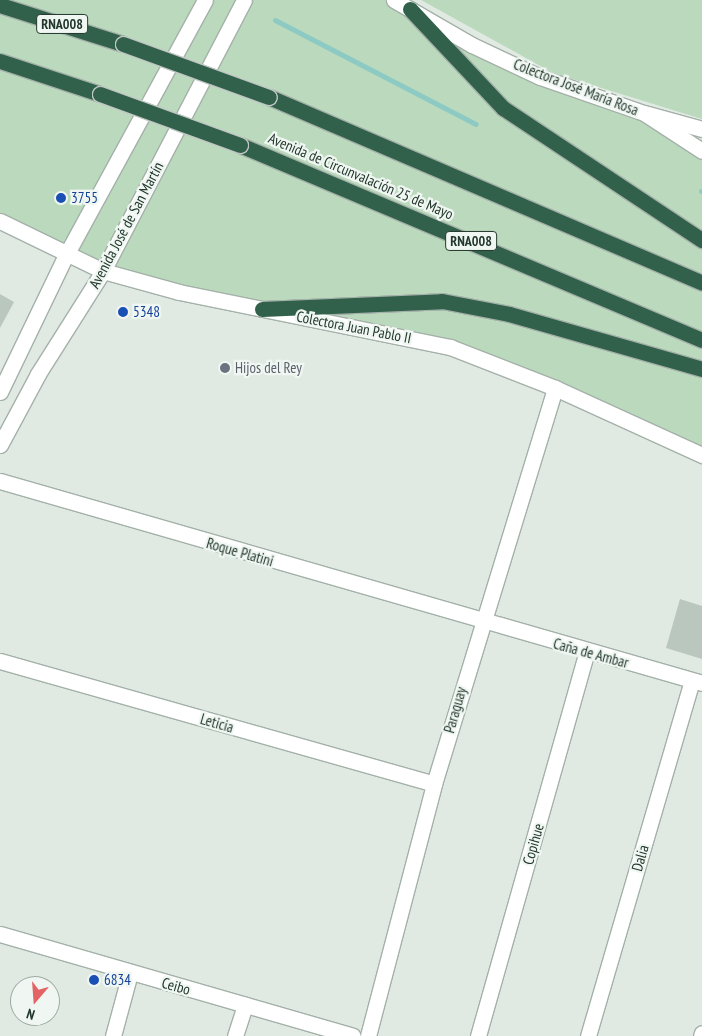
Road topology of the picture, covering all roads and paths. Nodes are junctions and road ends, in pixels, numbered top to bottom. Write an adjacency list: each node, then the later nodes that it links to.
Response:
1 (205, 0): 12 (street)
2 (244, 0): 13 (street, Avenida José de San Martín)
3 (394, 0): 5 (street, Colectora José María Rosa)
4 (0, 5): 14 (highway, RNA008, bridge)
5 (410, 9): 7 (street, Colectora José María Rosa); 11 (highway)
6 (0, 61): 16 (highway, Avenida de Circunvalación 25 de Mayo / RNA008, bridge)
7 (644, 113): 8 (street); 9 (street, Colectora José María Rosa)
8 (702, 128)
9 (702, 151)
10 (0, 221): 12 (street, Colectora Juan Pablo II)
11 (702, 240)
12 (66, 255): 13 (street, Colectora Juan Pablo II); 19 (street)
13 (103, 272): 15 (street, Colectora Juan Pablo II); 20 (street, Avenida José de San Martín)
14 (702, 283)
15 (262, 309): 17 (highway); 18 (street, Colectora Juan Pablo II)
16 (702, 340)
17 (702, 368)
18 (555, 388): 21 (street, Colectora Juan Pablo II); 23 (street, Paraguay)
19 (0, 392)
20 (0, 445)
21 (702, 455)
22 (0, 482): 23 (street, Roque Platini)
23 (481, 623): 24 (street, Caña de Ambar); 27 (street, Paraguay)
24 (587, 652): 26 (street, Caña de Ambar); 35 (street, Copihue)
25 (0, 661): 27 (street, Leticia)
26 (697, 682): 36 (street, Dalia)
27 (434, 784): 34 (street, Paraguay)
28 (1, 936): 29 (street, Ceibo)
29 (130, 973): 30 (street, Ceibo); 31 (street)
30 (244, 1005): 32 (street); 33 (street, Ceibo)
31 (113, 1036)
32 (235, 1036)
33 (353, 1036)
34 (368, 1036)
35 (478, 1036)
36 (588, 1036)

